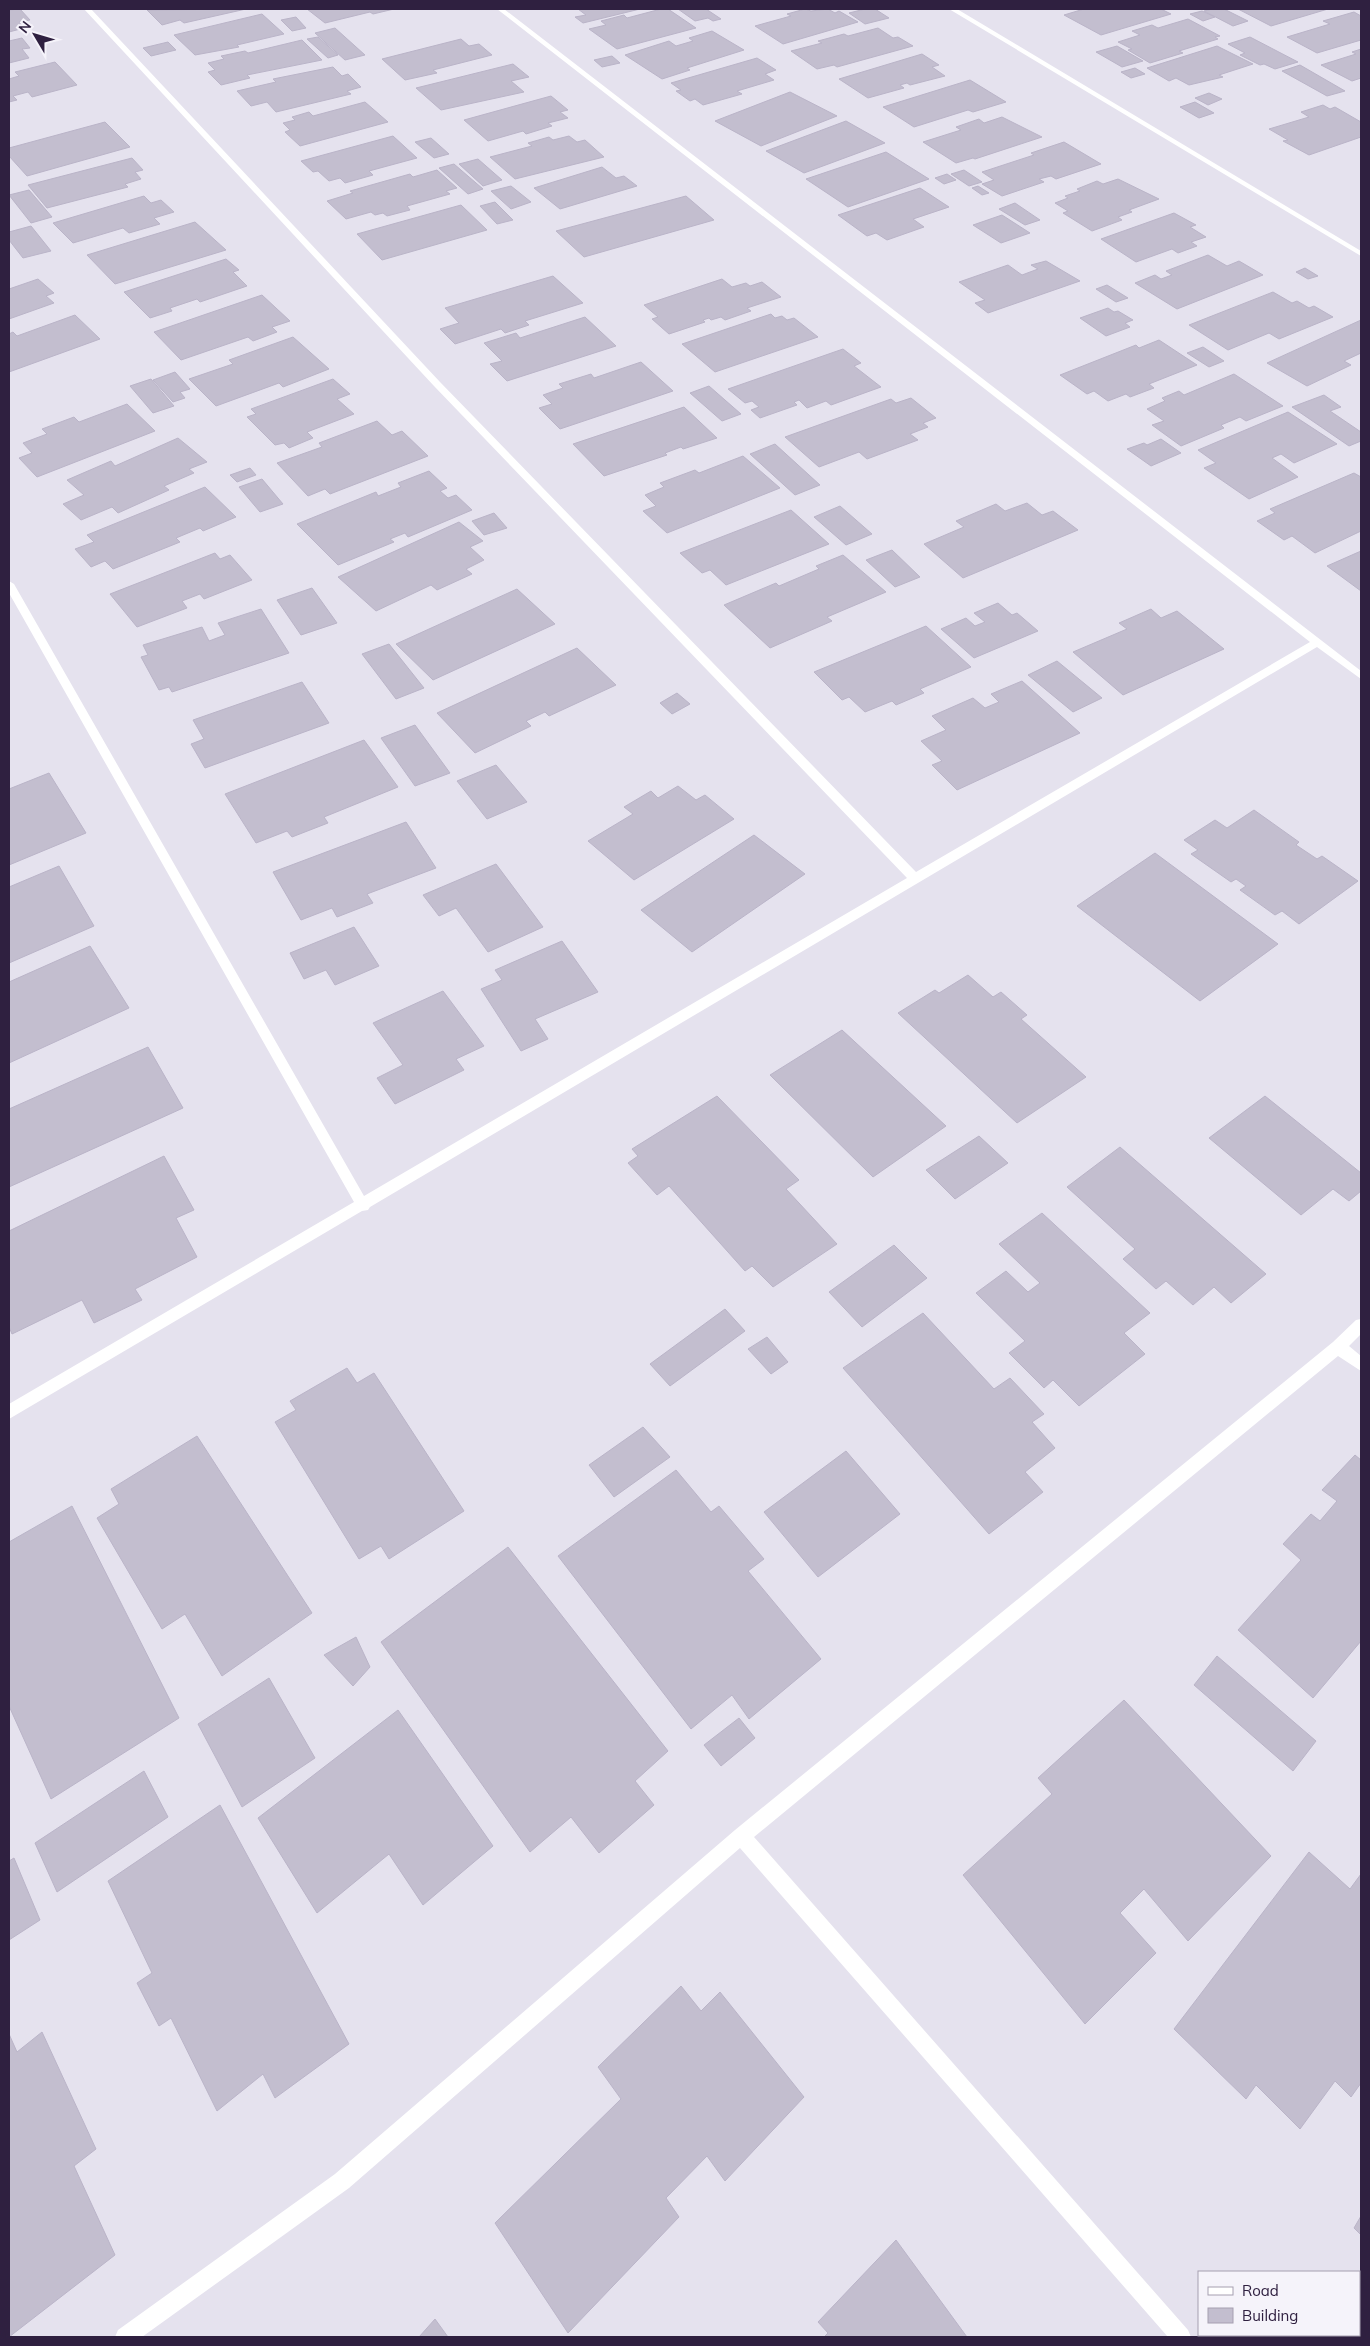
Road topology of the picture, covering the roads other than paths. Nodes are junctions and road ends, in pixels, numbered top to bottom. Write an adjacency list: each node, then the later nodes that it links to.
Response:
1 (87, 9): 8 (street)
2 (500, 9): 6 (street)
3 (952, 9): 4 (street)
4 (1361, 254)
5 (9, 584): 9 (street)
6 (1317, 642): 7 (street); 8 (street)
7 (1361, 676)
8 (915, 879): 9 (street)
9 (363, 1206): 13 (street)
10 (1361, 1325): 11 (street)
11 (1338, 1347): 12 (street); 14 (street)
12 (1361, 1364)
13 (9, 1412)
14 (741, 1836): 15 (street); 16 (street)
15 (126, 2337)
16 (1181, 2337)

